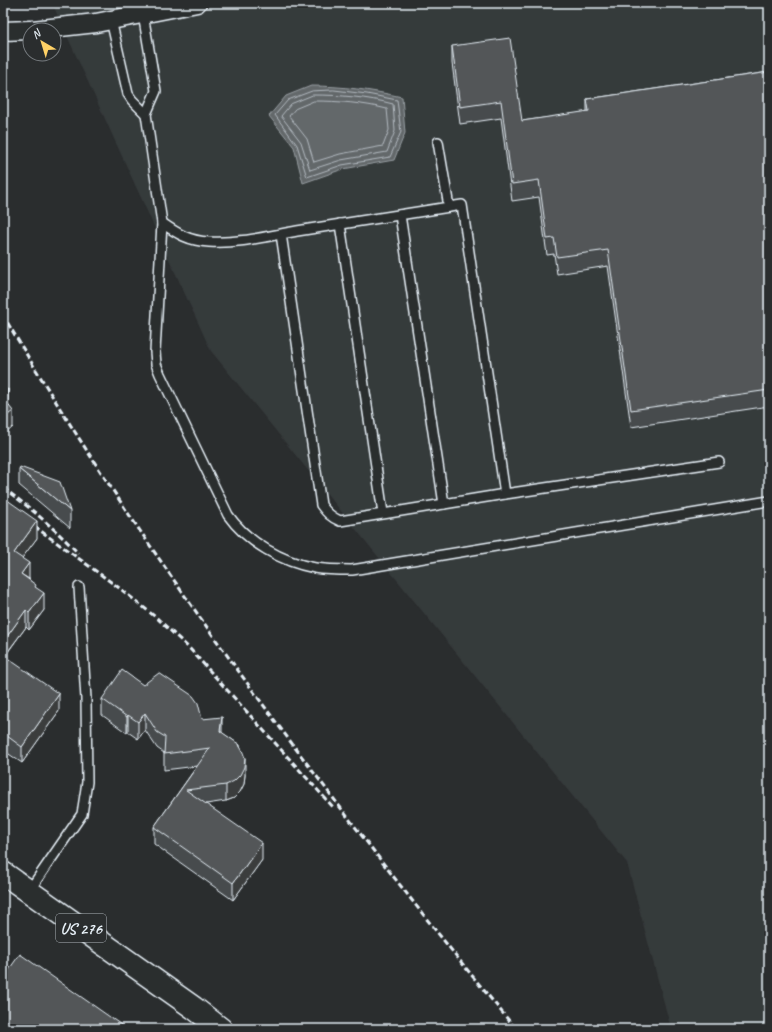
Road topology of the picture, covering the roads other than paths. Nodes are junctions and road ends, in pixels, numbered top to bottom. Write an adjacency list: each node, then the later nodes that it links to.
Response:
1 (197, 3): 2 (street)
2 (143, 14): 3 (street); 7 (lane)
3 (111, 20): 4 (street); 7 (lane)
4 (62, 27)
5 (22, 30): 6 (street)
6 (3, 31)
7 (146, 114): 11 (lane)
8 (438, 142): 9 (lane)
9 (449, 207): 10 (lane); 15 (lane)
10 (400, 215): 12 (lane); 17 (lane)
11 (162, 224): 13 (lane); 16 (lane)
12 (340, 224): 13 (lane); 18 (lane)
13 (281, 234): 18 (lane)
14 (719, 462): 15 (lane)
15 (505, 494): 17 (lane)
16 (769, 501)
17 (444, 504): 18 (lane)
18 (383, 514)
19 (79, 588): 21 (lane)
20 (3, 872): 21 (main road, US 276)
21 (29, 890): 22 (main road, US 276)
22 (221, 1029)

